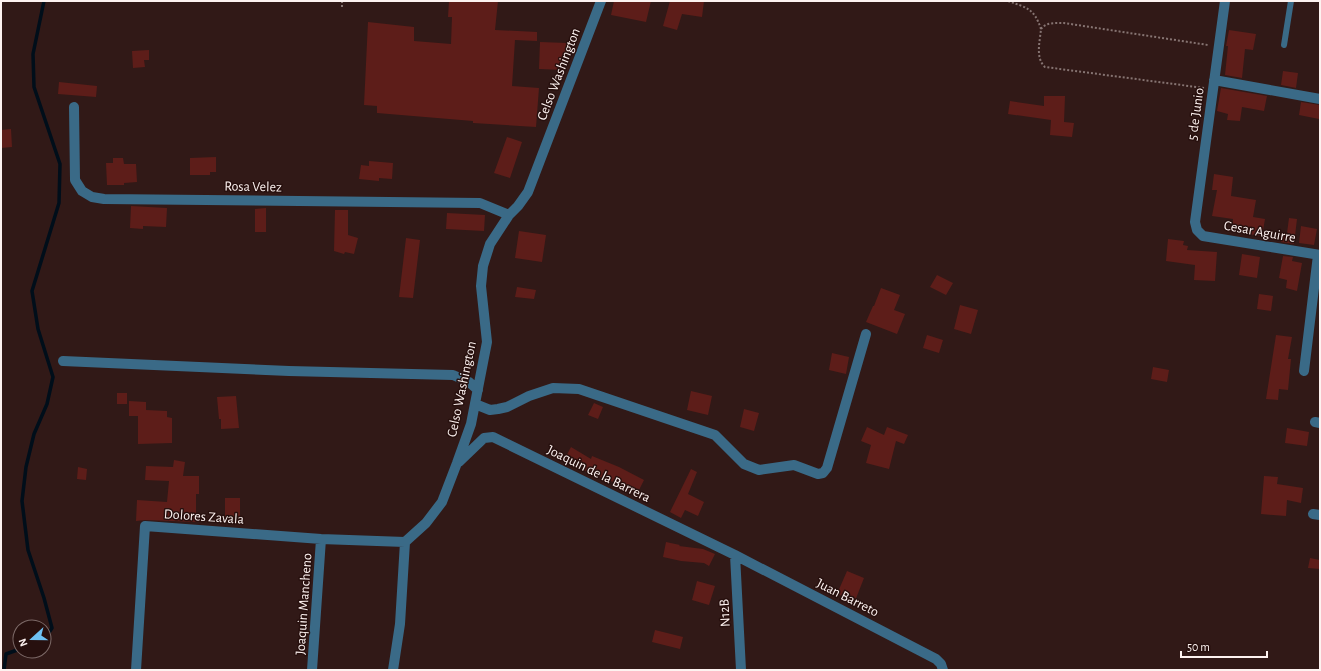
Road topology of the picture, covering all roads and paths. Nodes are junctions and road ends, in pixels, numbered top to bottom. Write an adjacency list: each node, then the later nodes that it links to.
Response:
1 (342, 1): 6 (path)
2 (601, 1): 13 (street, Celso Washington)
3 (1008, 1): 7 (path)
4 (1225, 1): 9 (street, 5 de Junio)
5 (1291, 1): 8 (lane)
6 (342, 7)
7 (1041, 29): 9 (path); 10 (path)
8 (1284, 45)
9 (1218, 47): 10 (street, 5 de Junio)
10 (1213, 84): 11 (street); 14 (street, 5 de Junio)
11 (1320, 99)
12 (74, 107): 13 (street, Rosa Velez)
13 (509, 215): 19 (street, Celso Washington)
14 (1197, 230): 15 (street, Cesar Aguirre)
15 (1319, 255): 18 (street)
16 (866, 334): 20 (street)
17 (63, 361): 19 (street)
18 (1304, 371)
19 (478, 390): 20 (street, Celso Washington)
20 (475, 404): 21 (street, Celso Washington)
21 (457, 463): 23 (street, Celso Washington); 24 (street, Joaquin de la Barrera)
22 (321, 539): 23 (street, Dolores Zavala); 25 (street, Dolores Zavala); 26 (street, Joaquin Mancheno)
23 (405, 542): 27 (street)
24 (735, 555): 28 (street, N12B); 29 (street, Juan Barreto)
25 (136, 670)
26 (312, 670)
27 (393, 670)
28 (741, 670)
29 (943, 670)

